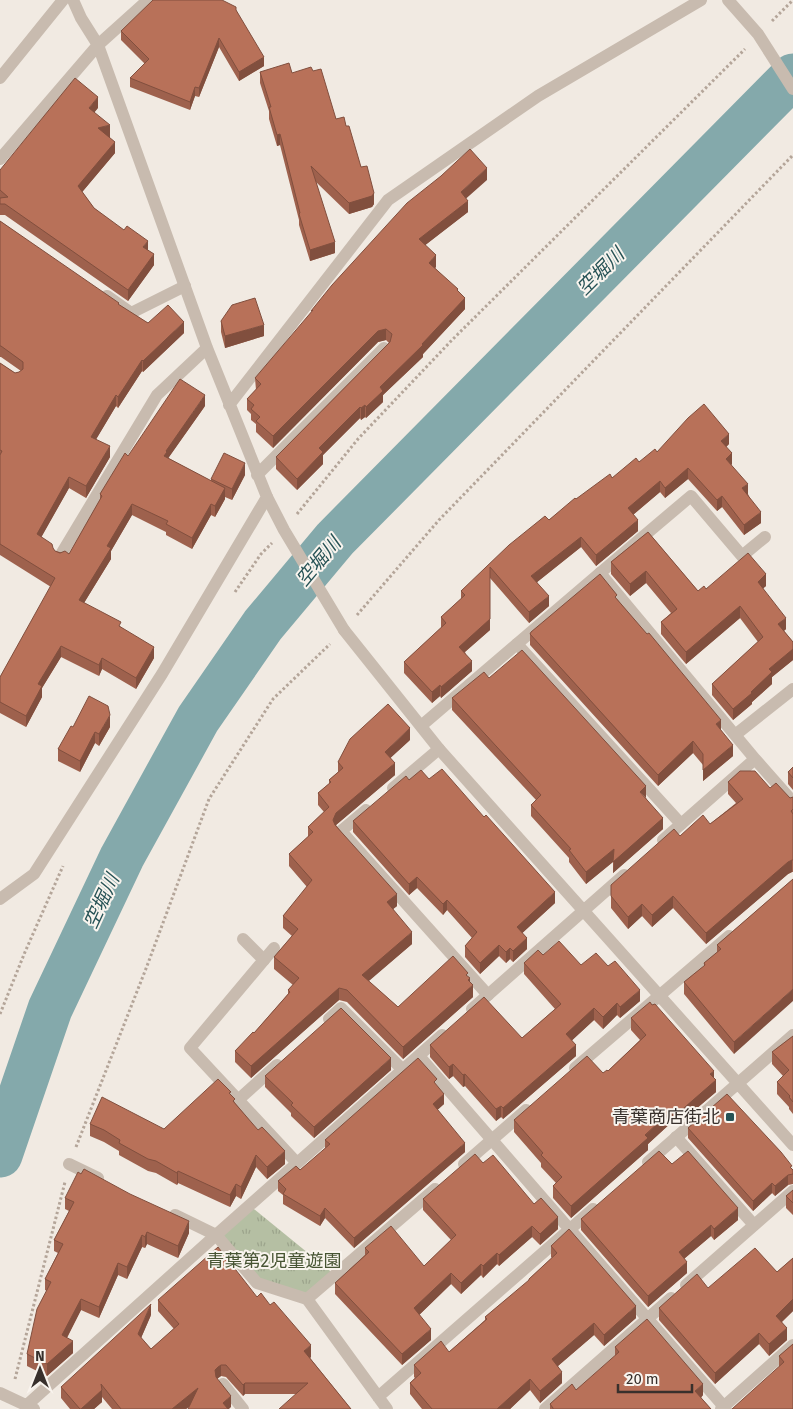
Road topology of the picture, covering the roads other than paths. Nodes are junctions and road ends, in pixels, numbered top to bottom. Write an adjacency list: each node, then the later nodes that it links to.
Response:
1 (63, 0): 7 (street)
2 (73, 0): 6 (street)
3 (148, 0): 6 (street)
4 (700, 0): 14 (street)
5 (728, 0): 8 (street)
6 (98, 45): 9 (street); 10 (street)
7 (0, 78)
8 (793, 88)
9 (0, 159)
10 (185, 286): 11 (street); 12 (street)
11 (98, 290)
12 (207, 348): 14 (street); 18 (street)
13 (384, 348): 15 (street)
14 (229, 405): 15 (street)
15 (257, 475): 16 (street)
16 (267, 497): 22 (street, bridge); 30 (street)
17 (765, 537): 19 (street)
18 (60, 556)
19 (600, 572): 20 (street); 23 (street)
20 (517, 644): 22 (street); 27 (street)
21 (793, 689): 23 (street)
22 (421, 726): 24 (street)
23 (735, 735): 25 (street)
24 (439, 749): 31 (street); 36 (street)
25 (755, 759): 26 (street); 27 (street)
26 (793, 802)
27 (681, 824): 28 (street)
28 (653, 848)
29 (632, 867): 31 (street)
30 (0, 899)
31 (583, 911): 36 (street); 37 (street)
32 (741, 925): 37 (street)
33 (243, 939): 35 (street)
34 (274, 948): 35 (street)
35 (264, 960): 45 (street)
36 (488, 995): 41 (street)
37 (659, 996): 43 (street); 44 (street)
38 (319, 1028): 42 (street)
39 (793, 1035): 44 (street)
40 (290, 1054): 45 (street)
41 (419, 1056): 42 (street); 48 (street)
42 (403, 1070): 50 (street)
43 (565, 1077)
44 (738, 1082): 47 (street); 49 (street)
45 (238, 1100): 50 (street)
46 (536, 1102): 48 (street)
47 (676, 1137): 52 (street); 57 (street)
48 (492, 1140): 58 (street); 60 (street)
49 (793, 1145)
50 (297, 1163): 59 (street)
51 (69, 1164): 53 (street)
52 (640, 1168)
53 (112, 1185)
54 (793, 1191): 57 (street)
55 (605, 1199): 58 (street)
56 (164, 1210): 59 (street)
57 (754, 1225): 61 (street)
58 (570, 1230): 61 (street); 65 (street)
59 (216, 1235): 60 (street); 66 (street)
60 (308, 1299): 65 (street)
61 (647, 1319): 67 (street); 70 (street)
62 (793, 1345): 67 (street)
63 (223, 1384): 68 (street)
64 (0, 1393): 66 (street)
65 (378, 1397): 69 (street)
66 (30, 1407)
67 (723, 1408)
68 (243, 1409)
69 (388, 1409)
70 (545, 1409)

